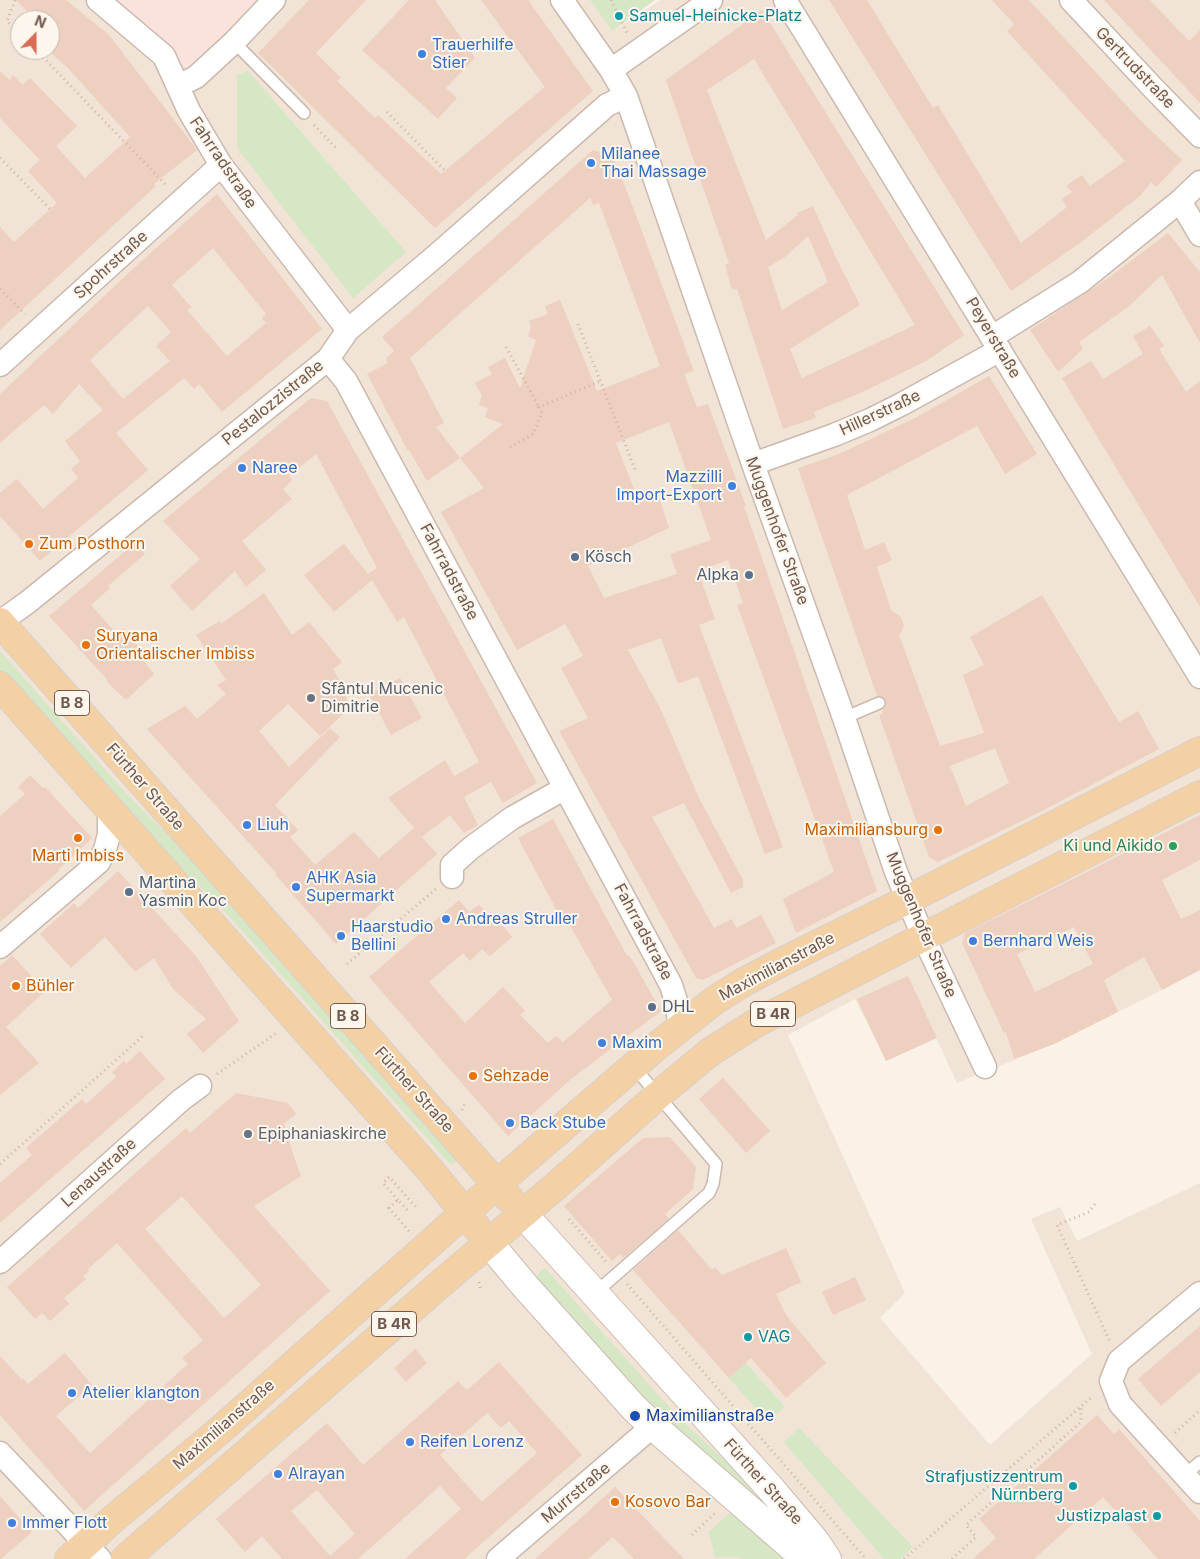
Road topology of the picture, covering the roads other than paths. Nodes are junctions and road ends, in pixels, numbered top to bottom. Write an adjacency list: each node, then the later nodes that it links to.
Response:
1 (98, 0): 9 (street, Fahrradstraße)
2 (274, 0): 7 (street)
3 (562, 0): 8 (street, Muggenhofer Straße)
4 (711, 0): 8 (street)
5 (785, 0): 18 (street, Peyerstraße)
6 (1070, 0): 12 (street, Gertrudstraße)
7 (234, 42): 9 (street); 11 (lane)
8 (611, 70): 10 (street, Muggenhofer Straße)
9 (178, 86): 13 (street, Fahrradstraße)
10 (626, 96): 17 (street, Pestalozzistraße); 21 (street, Muggenhofer Straße)
11 (304, 114)
12 (1200, 136)
13 (221, 165): 17 (street, Fahrradstraße); 20 (street, Spohrstraße)
14 (1200, 182): 15 (street, Hillerstraße)
15 (1180, 201): 16 (street); 18 (street, Hillerstraße)
16 (1200, 235)
17 (348, 330): 19 (street, Pestalozzistraße)
18 (996, 343): 21 (street, Hillerstraße); 23 (street, Peyerstraße)
19 (328, 359): 22 (street, Pestalozzistraße); 28 (street, Fahrradstraße)
20 (0, 365)
21 (753, 464): 26 (street, Muggenhofer Straße)
22 (0, 622): 40 (main road, Fürther Straße / B 8)
23 (1200, 677)
24 (5, 698): 30 (main road, Fürther Straße / B 8)
25 (879, 703): 26 (lane)
26 (844, 718): 32 (street, Muggenhofer Straße)
27 (1200, 751): 32 (main road, Maximilianstraße / B 4R)
28 (565, 788): 31 (street); 35 (street, Fahrradstraße)
29 (1200, 795): 33 (main road, B 4R)
30 (109, 809): 34 (street); 41 (main road, Fürther Straße / B 8)
31 (452, 878)
32 (907, 900): 33 (street, Muggenhofer Straße); 35 (main road, Maximilianstraße / B 4R)
33 (923, 936): 37 (street, Muggenhofer Straße); 39 (main road, B 4R)
34 (0, 947)
35 (680, 1028): 36 (main road, Maximilianstraße / B 4R)
36 (634, 1067): 39 (lane); 40 (main road, Maximilianstraße / B 4R)
37 (985, 1067)
38 (200, 1086): 44 (street, Lenaustraße)
39 (657, 1096): 42 (main road, B 4R); 46 (lane)
40 (497, 1184): 41 (main road, Maximilianstraße / B 4R); 42 (main road, Fürther Straße)
41 (465, 1213): 43 (main road, Fürther Straße); 52 (main road, Maximilianstraße / B 4R)
42 (523, 1214): 43 (main road, B 4R); 46 (main road, Fürther Straße)
43 (489, 1243): 47 (main road, Fürther Straße); 53 (main road, B 4R)
44 (0, 1262)
45 (1200, 1293): 49 (street)
46 (594, 1294): 51 (main road, Fürther Straße)
47 (653, 1426): 51 (main road, Fürther Straße); 54 (street, Murrstraße)
48 (0, 1453): 52 (street)
49 (1192, 1469): 50 (street)
50 (1200, 1492)
51 (762, 1500): 55 (main road, Fürther Straße); 56 (main road, Fürther Straße)
52 (85, 1554)
53 (125, 1559)
54 (498, 1559)
55 (806, 1559)
56 (827, 1559)

